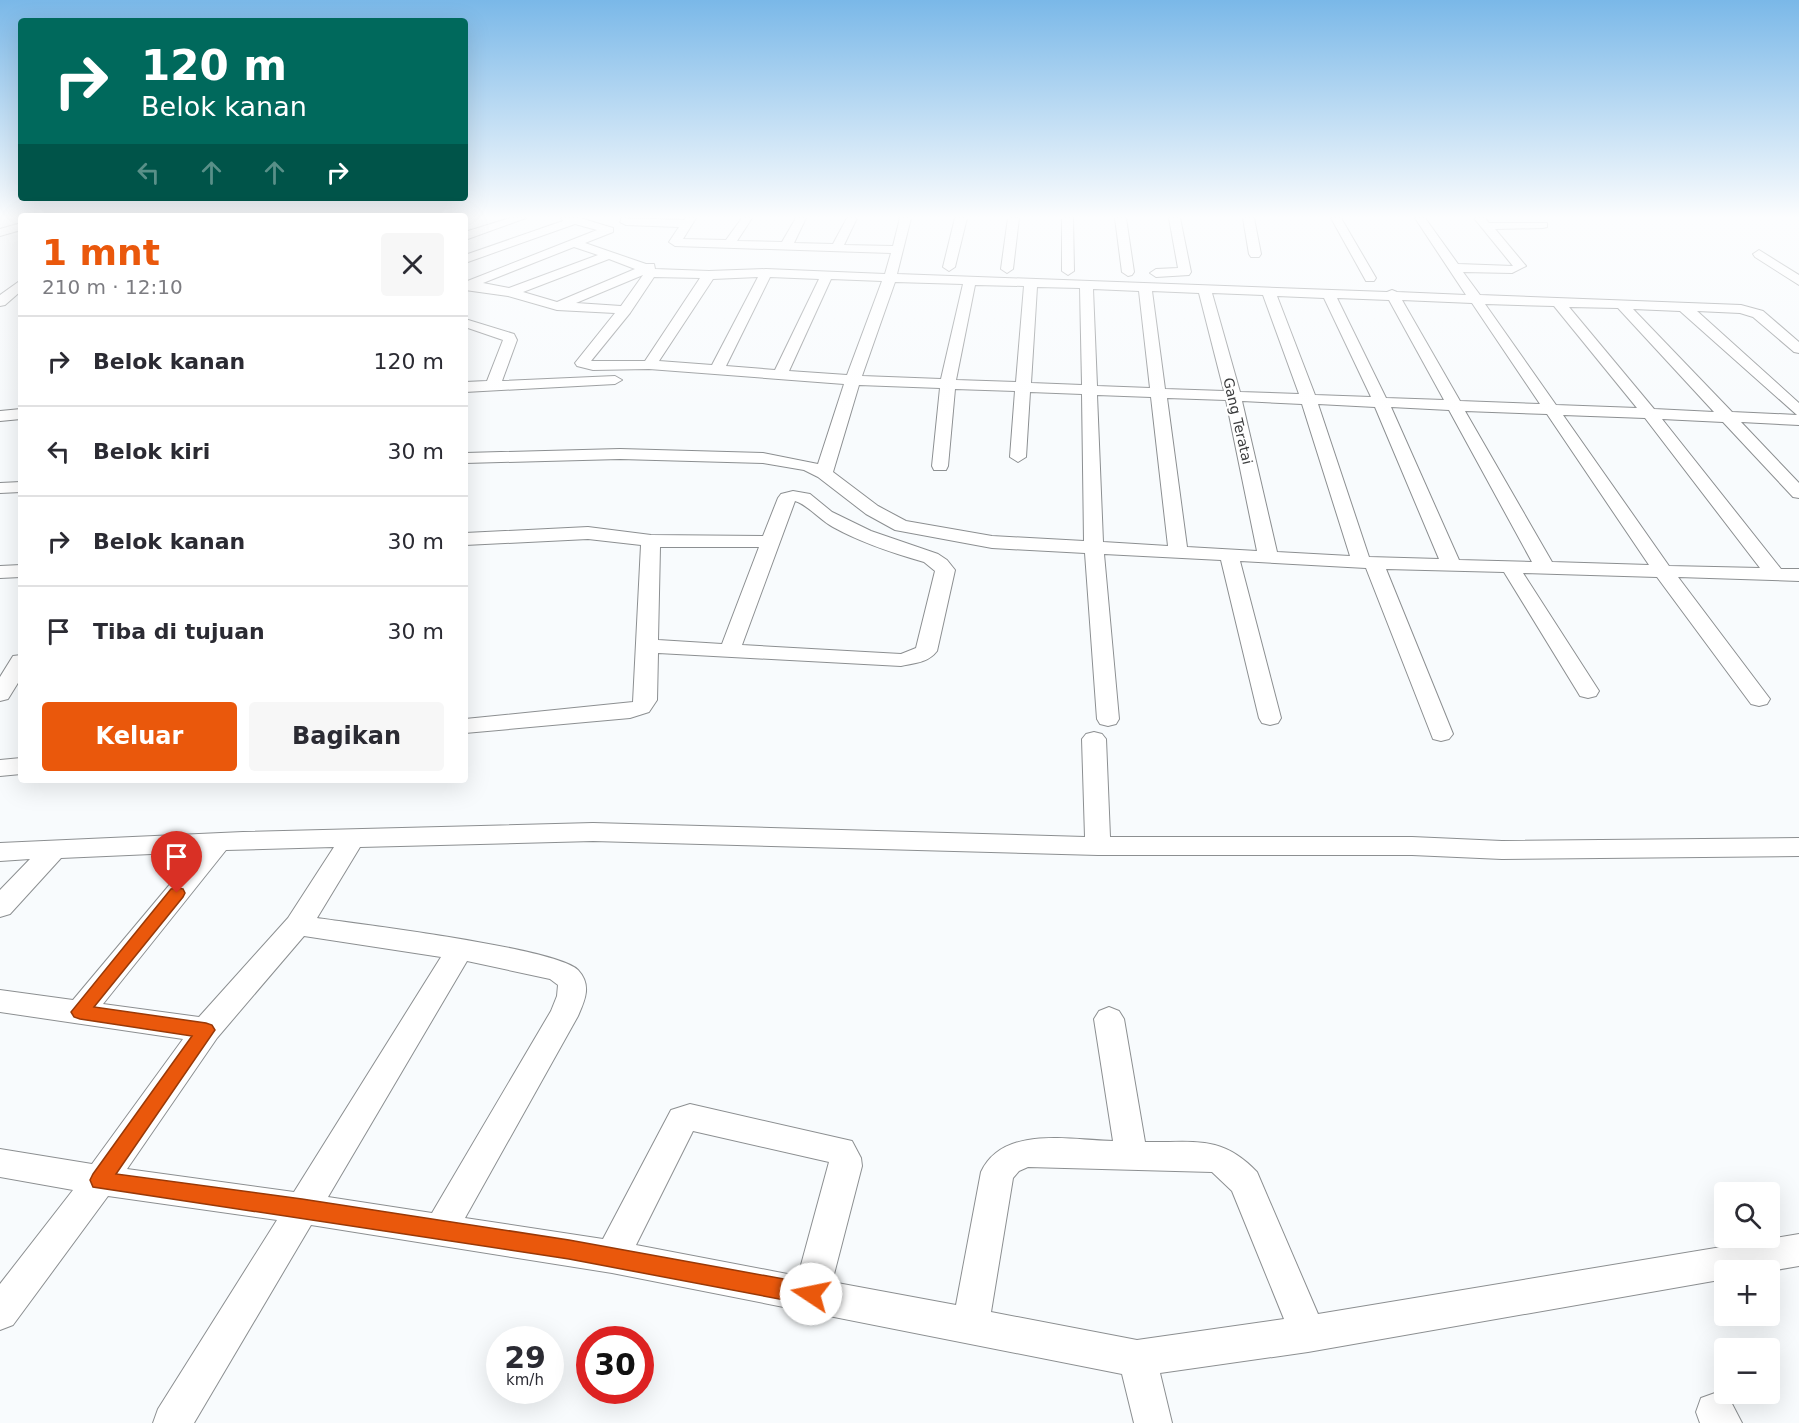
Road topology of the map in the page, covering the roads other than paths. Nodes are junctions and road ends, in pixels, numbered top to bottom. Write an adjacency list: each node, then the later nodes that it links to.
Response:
1 (531, 284): 19 (street)
2 (612, 284): 25 (street)
3 (641, 284): 27 (street)
4 (703, 284): 31 (street)
5 (760, 284): 32 (street)
6 (822, 284): 33 (street)
7 (887, 284): 35 (street)
8 (969, 284): 34 (street)
9 (1031, 284): 37 (street)
10 (1089, 284): 39 (street)
11 (1134, 284): 14 (street)
12 (1465, 284): 18 (street)
13 (468, 285): 19 (street)
14 (1145, 286): 16 (street); 40 (street)
15 (18, 287): 23 (street)
16 (1204, 288): 17 (street); 41 (street, Gang Teratai)
17 (1268, 290): 20 (street); 42 (street)
18 (1470, 291): 21 (street); 22 (street); 45 (street)
19 (510, 292): 25 (street)
20 (1328, 292): 21 (street); 43 (street)
21 (1392, 294): 44 (street)
22 (1557, 301): 24 (street); 48 (street)
23 (0, 302)
24 (1622, 304): 26 (street); 50 (street)
25 (557, 306): 27 (street)
26 (1683, 306): 29 (street); 46 (street)
27 (626, 310): 31 (street)
28 (468, 324): 36 (street)
29 (1793, 339): 30 (street)
30 (1799, 349)
31 (649, 365): 32 (street)
32 (717, 369): 33 (street)
33 (780, 375): 35 (street)
34 (948, 383): 35 (street); 37 (street); 54 (street)
35 (852, 384): 36 (street); 55 (street)
36 (493, 385): 38 (street)
37 (1021, 386): 39 (street); 52 (street)
38 (468, 387)
39 (1090, 389): 40 (street); 62 (street)
40 (1158, 391): 41 (street); 63 (street)
41 (1233, 394): 42 (street); 65 (street, Gang Teratai)
42 (1308, 398): 43 (street); 66 (street)
43 (1380, 401): 44 (street); 67 (street)
44 (1453, 404): 45 (street); 69 (street)
45 (1551, 409): 48 (street); 70 (street)
46 (1799, 411)
47 (18, 414): 49 (street)
48 (1650, 414): 50 (street); 73 (street)
49 (0, 416)
50 (1728, 417): 51 (street); 58 (street)
51 (1799, 420)
52 (1018, 457)
53 (468, 458): 55 (street)
54 (940, 466)
55 (824, 472): 62 (street)
56 (18, 486): 57 (street)
57 (0, 488)
58 (1799, 493)
59 (468, 539): 60 (street)
60 (651, 541): 61 (street); 75 (street)
61 (770, 542): 76 (street); 76 (street)
62 (1094, 549): 63 (street); 82 (street)
63 (1178, 553): 64 (street)
64 (1229, 555): 65 (street); 81 (street)
65 (1268, 556): 66 (street)
66 (1367, 563): 67 (street); 84 (street)
67 (1452, 566): 68 (street)
68 (1510, 567): 69 (street); 78 (street)
69 (1545, 567): 70 (street)
70 (1662, 570): 73 (street); 80 (street)
71 (18, 571): 72 (street)
72 (0, 573)
73 (1774, 573): 74 (street)
74 (1799, 575)
75 (648, 646): 76 (street); 83 (street)
76 (730, 650)
77 (18, 666): 79 (street)
78 (1588, 691)
79 (0, 694)
80 (1759, 699)
81 (1270, 718)
82 (1108, 719)
83 (468, 726)
84 (1441, 734)
85 (1094, 739): 90 (street)
86 (18, 766): 87 (street)
87 (0, 768)
88 (352, 838): 89 (street); 90 (street); 95 (street)
89 (219, 842): 92 (street); 98 (street)
90 (1098, 846): 91 (street)
91 (1799, 847)
92 (54, 850): 93 (street); 94 (street)
93 (0, 852)
94 (0, 907)
95 (298, 925): 96 (street); 100 (street)
96 (460, 949): 104 (street); 105 (street)
97 (0, 1001): 98 (street)
98 (80, 1012): 100 (street)
99 (1108, 1018): 101 (street)
100 (206, 1030): 103 (street)
101 (1131, 1155): 110 (street); 111 (street)
102 (0, 1163): 103 (street)
103 (100, 1180): 104 (street); 109 (street)
104 (302, 1208): 105 (street); 113 (street)
105 (441, 1229): 107 (street)
106 (1799, 1250): 111 (street)
107 (612, 1257): 108 (street); 108 (street)
108 (811, 1294): 110 (street)
109 (0, 1313)
110 (970, 1326): 112 (street)
111 (1308, 1334): 112 (street)
112 (1137, 1358): 114 (street)
113 (172, 1423)
114 (1153, 1423)

